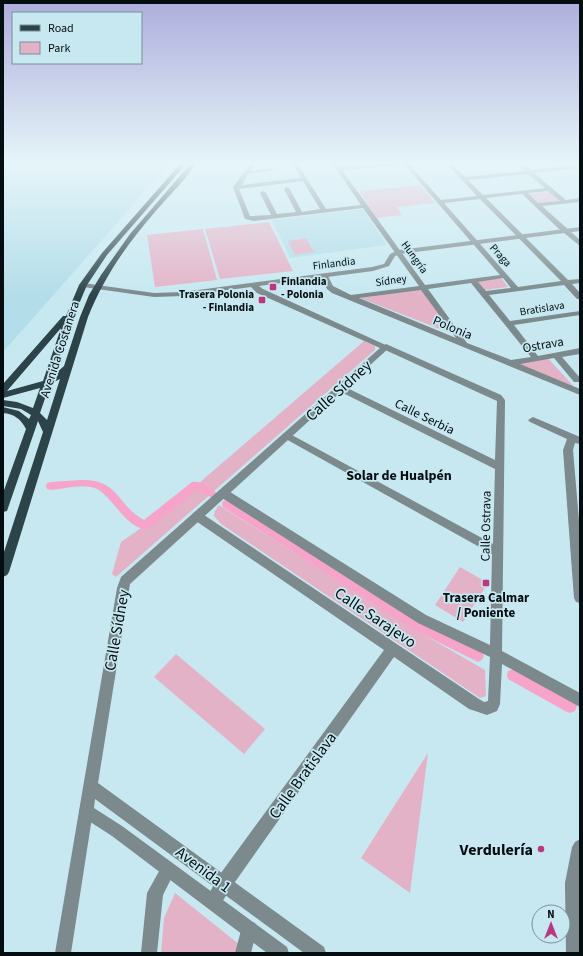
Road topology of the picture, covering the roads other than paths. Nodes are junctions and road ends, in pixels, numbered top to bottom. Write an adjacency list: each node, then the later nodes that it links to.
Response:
1 (144, 208): 26 (main road, Avenida Costanera)
2 (156, 208): 28 (main road, Avenida Costanera)
3 (242, 208): 14 (street)
4 (270, 208): 14 (street)
5 (297, 208): 13 (street)
6 (322, 208): 12 (street)
7 (352, 208): 12 (street)
8 (367, 208): 20 (street, Hungría)
9 (444, 208): 18 (street, Praga)
10 (493, 208): 17 (street)
11 (539, 208): 16 (street)
12 (324, 211): 13 (street)
13 (300, 214): 14 (street)
14 (275, 217)
15 (580, 229): 16 (street)
16 (566, 231): 17 (street); 19 (street)
17 (521, 236): 18 (street); 25 (street)
18 (474, 242): 20 (street); 22 (street, Praga)
19 (580, 244)
20 (399, 252): 21 (street, Finlandia); 29 (street, Hungría)
21 (324, 276): 27 (street, Finlandia); 32 (street, Polonia)
22 (505, 276): 23 (street, Sídney); 30 (street, Praga)
23 (473, 280): 29 (street, Sídney); 31 (street)
24 (580, 281): 25 (street)
25 (566, 283): 30 (street); 33 (street)
26 (83, 285): 28 (street, Finlandia); 34 (main road, Avenida Costanera)
27 (253, 285): 28 (street, Finlandia); 38 (street)
28 (96, 286): 43 (main road, Avenida Costanera)
29 (424, 287): 32 (street, Sídney); 37 (street, Hungría)
30 (517, 290): 31 (street)
31 (484, 294): 36 (street)
32 (351, 297): 37 (street, Polonia)
33 (580, 297)
34 (71, 312): 44 (main road); 46 (main road, Avenida Costanera)
35 (580, 313): 36 (street, Bratislava)
36 (508, 324): 41 (street)
37 (465, 345): 42 (street, Polonia)
38 (386, 347): 48 (street, Calle Sídney); 60 (street, Calle Ostrava)
39 (580, 351): 40 (street, Ostrava)
40 (556, 355): 41 (street, Ostrava); 45 (street)
41 (536, 358): 42 (street, Ostrava)
42 (510, 363): 50 (street, Polonia)
43 (67, 368): 46 (main road); 57 (main road, Avenida Costanera)
44 (20, 371): 47 (main road); 49 (main road)
45 (577, 380)
46 (46, 383): 47 (main road); 54 (main road, Avenida Costanera)
47 (33, 387): 51 (main road)
48 (340, 388): 58 (street, Calle Sídney); 60 (street, Calle Serbia)
49 (3, 390)
50 (580, 392)
51 (3, 395)
52 (3, 403): 54 (main road)
53 (3, 410): 56 (main road)
54 (36, 413): 56 (main road, Avenida Costanera); 57 (main road)
55 (533, 420): 59 (street)
56 (30, 429): 62 (main road, Avenida Costanera)
57 (47, 431): 66 (main road, Avenida Costanera)
58 (287, 436): 61 (street, Calle Sídney); 65 (street)
59 (576, 439): 63 (street)
60 (500, 467): 65 (street, Calle Ostrava)
61 (223, 493): 64 (street, Calle Sídney); 69 (street, Calle Sarajevo)
62 (3, 508)
63 (576, 512): 67 (street)
64 (197, 516): 68 (street, Calle Sarajevo); 71 (street, Calle Sídney)
65 (498, 552): 69 (street, Calle Ostrava)
66 (3, 572)
67 (580, 598)
68 (392, 650): 69 (street, Calle Sarajevo); 76 (street, Calle Bratislava)
69 (496, 654): 70 (street, Calle Sarajevo)
70 (580, 700)
71 (90, 786): 72 (street, Calle Sídney); 76 (street, Avenida 1)
72 (86, 811): 75 (street, Avenida 1); 79 (street, Calle Sídney)
73 (580, 847): 74 (street)
74 (578, 865): 84 (street)
75 (168, 869): 77 (street, Avenida 1); 80 (street)
76 (224, 883): 77 (street, Calle Bratislava); 83 (street, Avenida 1)
77 (213, 901): 78 (street, Avenida 1)
78 (249, 929): 81 (street); 82 (street, Avenida 1)
79 (63, 953)
80 (149, 953)
81 (243, 953)
82 (281, 953)
83 (318, 953)
84 (574, 953)

